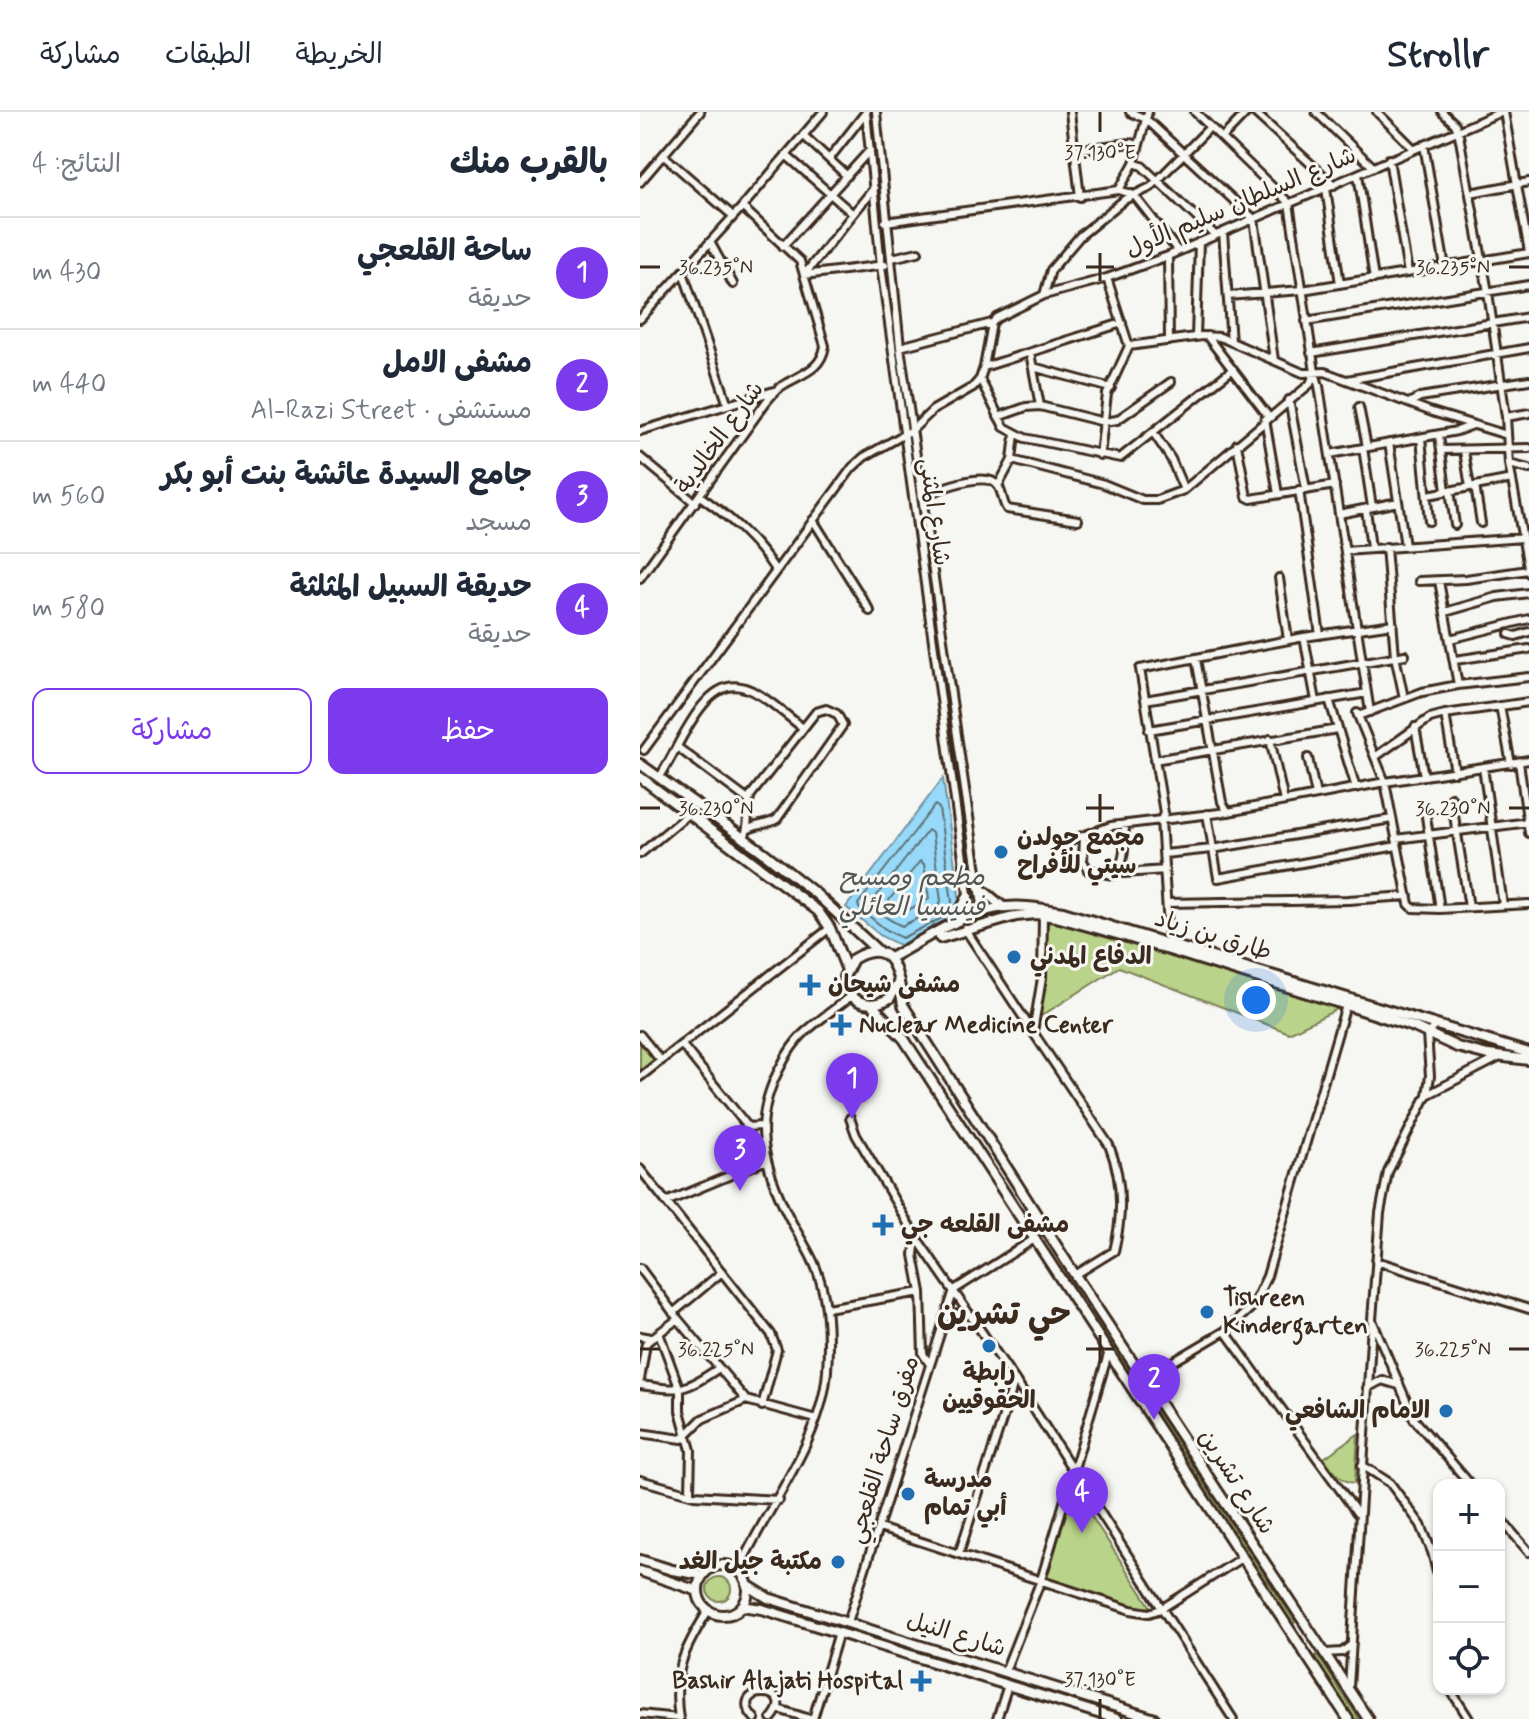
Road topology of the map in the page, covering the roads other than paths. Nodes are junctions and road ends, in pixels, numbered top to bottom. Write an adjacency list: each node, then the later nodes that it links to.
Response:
1 (700, 112): 25 (street)
2 (823, 112): 17 (street)
3 (866, 112): 22 (street, شارع المثنى); 27 (street)
4 (876, 112): 49 (street, شارع المثنى)
5 (1070, 112): 23 (street)
6 (1130, 112): 14 (street)
7 (1247, 112): 18 (street)
8 (1254, 112): 37 (street)
9 (1316, 112): 30 (street)
10 (1377, 112): 21 (street)
11 (1442, 112): 16 (street)
12 (1501, 112): 16 (street, شارع السلطان سليم الأول); 36 (street)
13 (1198, 113): 15 (street)
14 (1147, 116): 19 (street); 24 (street)
15 (1210, 127): 18 (street); 24 (street)
16 (1458, 131): 20 (street, شارع السلطان سليم الأول); 40 (street)
17 (803, 135): 26 (street); 27 (street)
18 (1222, 138): 44 (street)
19 (1138, 145): 23 (street); 29 (street)
20 (1424, 145): 21 (street, شارع السلطان سليم الأول); 62 (street)
21 (1414, 149): 28 (street, شارع السلطان سليم الأول)
22 (870, 150): 32 (street); 38 (street, شارع المثنى)
23 (1074, 150): 43 (street)
24 (1185, 154): 33 (street); 48 (street)
25 (663, 155): 34 (street); 47 (street)
26 (786, 155): 41 (street); 45 (street)
27 (829, 159): 32 (street)
28 (1389, 159): 30 (street, شارع السلطان سليم الأول); 64 (street)
29 (1134, 163): 33 (street); 39 (street)
30 (1373, 167): 31 (street, شارع السلطان سليم الأول)
31 (1358, 174): 37 (street, شارع السلطان سليم الأول); 67 (street)
32 (847, 176): 41 (street)
33 (1158, 181): 42 (street); 51 (street)
34 (640, 182)
35 (1529, 182): 36 (street)
36 (1517, 184): 40 (street); 57 (street)
37 (1330, 186): 44 (street, شارع السلطان سليم الأول); 69 (street)
38 (874, 188): 46 (street); 50 (street, شارع المثنى)
39 (1119, 190): 42 (street); 43 (street)
40 (1470, 193): 60 (street)
41 (829, 195): 46 (street); 54 (street)
42 (1134, 195): 55 (street); 74 (street)
43 (1080, 197): 49 (street)
44 (1289, 203): 48 (street, شارع السلطان سليم الأول); 71 (street)
45 (742, 207): 47 (street); 54 (street)
46 (853, 214): 65 (street)
47 (733, 216): 52 (street)
48 (1254, 219): 51 (street, شارع السلطان سليم الأول); 73 (street)
49 (888, 222): 50 (street); 59 (street, شارع المثنى)
50 (877, 223): 61 (street, شارع المثنى)
51 (1219, 233): 53 (street, شارع السلطان سليم الأول); 75 (street)
52 (710, 242): 63 (street); 68 (street)
53 (1199, 242): 55 (street, شارع السلطان سليم الأول); 83 (street)
54 (783, 246): 65 (street)
55 (1178, 251): 58 (street, شارع السلطان سليم الأول)
56 (918, 252): 59 (street)
57 (1529, 252): 60 (street)
58 (1168, 256): 66 (street, شارع السلطان سليم الأول); 84 (street)
59 (892, 261): 61 (street); 87 (street, شارع المثنى)
60 (1481, 262): 62 (street); 72 (street)
61 (881, 266): 65 (street); 116 (street, شارع المثنى)
62 (1445, 267): 64 (street)
63 (683, 272): 77 (street); 106 (street)
64 (1408, 273): 67 (street)
65 (804, 275): 103 (street, شارع الخالدية)
66 (1107, 278): 74 (street, شارع السلطان سليم الأول); 81 (street)
67 (1374, 279): 69 (street)
68 (733, 284)
69 (1340, 284): 71 (street)
70 (1529, 285): 72 (street)
71 (1302, 290): 73 (street); 78 (street)
72 (1488, 292): 78 (street); 79 (street)
73 (1265, 293): 75 (street); 92 (street)
74 (1044, 295): 80 (street, شارع السلطان سليم الأول)
75 (1228, 296): 85 (street)
76 (1529, 317): 79 (street)
77 (640, 319)
78 (1306, 321): 90 (street)
79 (1492, 322): 90 (street); 91 (street)
80 (992, 323): 87 (street, شارع السلطان سليم الأول); 93 (street)
81 (1122, 323): 86 (street); 89 (street)
82 (1207, 336): 83 (street); 85 (street); 95 (street)
83 (1196, 337): 84 (street)
84 (1169, 341): 86 (street)
85 (1231, 342): 92 (street)
86 (1129, 346): 102 (street)
87 (900, 347): 116 (street, شارع المثنى)
88 (1529, 348): 91 (street)
89 (1030, 353): 93 (street); 94 (street)
90 (1311, 353): 96 (street)
91 (1497, 353): 98 (street); 101 (street)
92 (1274, 360): 96 (street)
93 (984, 367): 97 (street)
94 (1033, 367): 102 (street); 107 (street)
95 (1233, 369): 112 (street); 117 (street)
96 (1315, 372): 98 (street); 104 (street); 129 (street)
97 (980, 379): 110 (street); 116 (street)
98 (1346, 380): 105 (street)
99 (1529, 380): 101 (street)
100 (1171, 382): 113 (street)
101 (1501, 385): 105 (street); 111 (street)
102 (1111, 388): 113 (street)
103 (777, 390): 106 (street); 144 (street, شارع الخالدية)
104 (1289, 400): 112 (street); 140 (street)
105 (1409, 403): 114 (street)
106 (728, 405): 115 (street)
107 (1040, 406): 110 (street); 113 (street)
108 (1359, 407): 126 (street)
109 (1529, 413): 111 (street)
110 (998, 417): 118 (street)
111 (1506, 417): 120 (street)
112 (1266, 418): 123 (street); 142 (street)
113 (1104, 422): 130 (street)
114 (1473, 425): 119 (street); 120 (street)
115 (640, 431)
116 (908, 432): 145 (street, شارع المثنى); 150 (street); 248 (street, شارع المثنى)
117 (1153, 432): 130 (street); 139 (street)
118 (1015, 434): 130 (street); 132 (street)
119 (1439, 435): 121 (street); 127 (street)
120 (1507, 435): 124 (street)
121 (1421, 438): 122 (street); 143 (street)
122 (1389, 443): 126 (street); 146 (street)
123 (1237, 444): 139 (street); 142 (street)
124 (1508, 447): 125 (street); 128 (street); 133 (street)
125 (1528, 447)
126 (1365, 448): 129 (street); 148 (street)
127 (1441, 450): 128 (street); 141 (street)
128 (1464, 451): 138 (street)
129 (1330, 454): 136 (street)
130 (1100, 455)
131 (640, 457): 147 (street)
132 (1012, 460): 137 (street); 139 (street)
133 (1509, 464): 134 (street); 135 (street)
134 (1529, 469)
135 (1512, 479): 138 (street); 155 (street)
136 (1335, 485): 140 (street); 149 (street)
137 (998, 486): 145 (street); 151 (street)
138 (1472, 486): 141 (street); 153 (street)
139 (1184, 490)
140 (1302, 490): 142 (street); 177 (street)
141 (1448, 491): 143 (street); 154 (street)
142 (1278, 494)
143 (1428, 495): 152 (street)
144 (700, 496): 147 (street, شارع الخالدية); 160 (street)
145 (921, 497): 247 (street, شارع المثنى)
146 (1398, 502): 148 (street); 156 (street)
147 (695, 503): 165 (street, شارع الخالدية)
148 (1369, 508): 149 (street); 158 (street)
149 (1339, 514): 159 (street)
150 (813, 520): 162 (street); 170 (street)
151 (1078, 520)
152 (1429, 521)
153 (1481, 523)
154 (1455, 525)
155 (1523, 538): 156 (street); 161 (street)
156 (1405, 546): 157 (street)
157 (1386, 547): 158 (street); 173 (street)
158 (1371, 548): 159 (street)
159 (1345, 551): 174 (street)
160 (766, 556): 162 (street); 163 (street)
161 (1528, 556): 164 (street)
162 (783, 560): 163 (street)
163 (776, 571): 208 (street)
164 (1529, 571): 168 (street)
165 (640, 578)
166 (1279, 578): 180 (street)
167 (1419, 581): 168 (street)
168 (1439, 581): 171 (street)
169 (1529, 593): 171 (street)
170 (870, 611)
171 (1445, 612): 179 (street)
172 (1529, 619): 179 (street)
173 (1393, 624): 174 (street); 183 (street)
174 (1357, 628): 177 (street); 186 (street)
175 (1529, 632): 176 (street)
176 (1509, 634)
177 (1320, 635): 178 (street)
178 (1304, 637): 180 (street); 187 (street)
179 (1450, 639): 185 (street)
180 (1288, 640): 184 (street)
181 (1529, 649): 185 (street)
182 (1405, 655): 183 (street)
183 (1395, 656): 186 (street); 192 (street)
184 (1196, 659): 190 (street); 194 (street)
185 (1455, 660): 189 (street)
186 (1362, 662): 187 (street); 191 (street)
187 (1310, 671): 190 (street); 195 (street)
188 (1529, 677): 189 (street)
189 (1458, 685): 192 (street)
190 (1202, 691): 194 (street); 200 (street)
191 (1367, 693): 193 (street); 198 (street)
192 (1404, 698): 198 (street)
193 (1329, 699): 195 (street); 203 (street)
194 (1145, 700): 204 (street)
195 (1316, 701): 200 (street)
196 (1529, 702): 197 (street)
197 (1500, 706): 199 (street); 213 (street)
198 (1370, 712): 209 (street)
199 (1445, 714): 201 (street); 216 (street)
200 (1208, 720): 204 (street); 207 (street)
201 (1415, 727): 209 (street); 217 (street)
202 (803, 728): 206 (street); 224 (street); 236 (street)
203 (1338, 729): 205 (street); 221 (street)
204 (1149, 730): 211 (street)
205 (1270, 739): 207 (street); 225 (street)
206 (677, 747): 219 (street); 224 (street)
207 (1213, 748): 211 (street); 227 (street)
208 (644, 750)
209 (1375, 757): 220 (street)
210 (1308, 758): 222 (street)
211 (1154, 760): 231 (street)
212 (1529, 760): 213 (street)
213 (1515, 763): 215 (street); 232 (street)
214 (640, 764): 219 (main road)
215 (1483, 767): 216 (street); 234 (street)
216 (1455, 772): 217 (street)
217 (1424, 776): 220 (street)
218 (640, 777): 228 (main road)
219 (659, 778): 236 (main road)
220 (1385, 782): 221 (street); 230 (street)
221 (1356, 788): 222 (street)
222 (1316, 795): 225 (street)
223 (1451, 797): 235 (street)
224 (748, 800): 236 (street)
225 (1284, 801): 227 (street)
226 (1425, 810): 239 (street)
227 (1228, 812): 229 (street)
228 (688, 814): 243 (street); 259 (main road)
229 (1207, 814): 231 (street); 242 (street)
230 (1392, 819): 240 (street); 242 (street)
231 (1161, 820): 233 (street); 244 (street)
232 (1528, 822): 234 (street); 237 (street)
233 (1125, 824): 238 (street); 245 (street)
234 (1491, 827): 235 (street); 252 (street)
235 (1457, 831): 239 (street); 254 (street)
236 (746, 833): 261 (main road)
237 (1529, 833)
238 (1084, 835): 241 (street); 245 (street)
239 (1429, 835): 240 (street); 255 (street)
240 (1397, 843): 242 (street); 249 (street)
241 (1059, 844)
242 (1212, 849): 244 (street)
243 (640, 854)
244 (1164, 854): 246 (street)
245 (1120, 870): 246 (street)
246 (1165, 870): 250 (street)
247 (979, 887): 253 (main road); 257 (street, شارع المثنى)
248 (968, 896): 257 (main road); 257 (street, شارع المثنى)
249 (1408, 896): 250 (street); 255 (street)
250 (1167, 903): 260 (street)
251 (1529, 904): 252 (street)
252 (1503, 905): 254 (street)
253 (1003, 907): 257 (main road, طارق بن زياد); 260 (main road, طارق بن زياد)
254 (1469, 907): 255 (street)
255 (1440, 909)
256 (1043, 915): 258 (main road); 266 (main road); 269 (street)
257 (969, 919): 258 (main road); 258 (main road); 262 (main road); 269 (street)
258 (982, 924)
259 (830, 928): 263 (main road); 273 (street)
260 (1169, 943): 268 (main road, طارق بن زياد)
261 (878, 952): 262 (main road); 263 (main road)
262 (892, 960): 264 (main road)
263 (846, 968): 265 (main road)
264 (899, 981): 267 (main road); 290 (main road, شارع تشرين)
265 (851, 996): 267 (main road); 281 (street)
266 (1346, 1005): 270 (main road); 299 (street)
267 (873, 1006): 286 (main road)
268 (1436, 1025): 270 (street); 272 (main road, طارق بن زياد)
269 (1033, 1032): 290 (street)
270 (1427, 1034): 275 (main road); 279 (street)
271 (640, 1035): 277 (street)
272 (1493, 1042): 274 (main road, طارق بن زياد); 275 (street)
273 (682, 1045): 277 (street); 281 (street)
274 (1529, 1053)
275 (1488, 1059): 276 (main road); 279 (street)
276 (1529, 1060)
277 (661, 1061): 278 (street)
278 (640, 1077)
279 (1427, 1095): 287 (street)
280 (850, 1118): 285 (street)
281 (761, 1126): 282 (street)
282 (767, 1160): 284 (street); 293 (street)
283 (641, 1172): 284 (street)
284 (666, 1202): 289 (street)
285 (916, 1237): 291 (street); 292 (street)
286 (1036, 1238): 291 (street); 302 (main road)
287 (1376, 1261): 294 (street); 298 (street)
288 (640, 1268): 296 (street)
289 (722, 1272): 296 (street); 312 (street)
290 (1075, 1275): 305 (main road, شارع تشرين)
291 (954, 1290): 295 (street); 297 (street, مفرق ساحة القلعجي)
292 (921, 1292): 293 (street); 303 (street)
293 (827, 1308): 313 (street)
294 (1529, 1309)
295 (971, 1315): 297 (street); 306 (street)
296 (675, 1316): 300 (street); 304 (street)
297 (944, 1318): 303 (street, مفرق ساحة القلعجي)
298 (1372, 1320): 308 (street); 309 (street)
299 (1225, 1331): 305 (street); 322 (street)
300 (655, 1335): 301 (street); 307 (street); 310 (street)
301 (640, 1336)
302 (1109, 1351): 317 (street); 328 (main road)
303 (929, 1363): 324 (street, مفرق ساحة القلعجي)
304 (719, 1368): 310 (street); 311 (street)
305 (1144, 1379): 340 (main road, شارع تشرين)
306 (1015, 1380): 317 (street); 326 (street)
307 (640, 1383): 310 (street)
308 (1399, 1385): 309 (street); 318 (street)
309 (1367, 1388): 316 (street)
310 (680, 1390): 315 (street)
311 (746, 1400): 312 (street); 315 (street)
312 (762, 1406): 313 (street)
313 (816, 1419): 321 (street)
314 (640, 1433): 315 (street)
315 (687, 1434): 320 (street)
316 (1362, 1465): 322 (street); 327 (street)
317 (1073, 1473): 333 (street); 337 (street)
318 (1466, 1479)
319 (640, 1480): 320 (street)
320 (690, 1492): 321 (street)
321 (779, 1500): 331 (street)
322 (1358, 1514): 343 (street)
323 (1505, 1524): 325 (street)
324 (879, 1528): 326 (street); 339 (street, مفرق ساحة القلعجي)
325 (1529, 1552)
326 (959, 1554): 333 (street)
327 (1433, 1556)
328 (1243, 1557): 337 (street); 342 (main road)
329 (640, 1560): 332 (main road)
330 (640, 1571): 335 (main road)
331 (738, 1571): 332 (main road); 334 (main road)
332 (703, 1575): 335 (main road)
333 (1041, 1580): 337 (street); 345 (street)
334 (747, 1585): 336 (main road); 339 (main road, شارع النيل)
335 (698, 1591): 338 (main road)
336 (742, 1606): 338 (main road); 341 (main road, شارع النيل)
337 (1161, 1609): 359 (street)
338 (708, 1611): 352 (street)
339 (848, 1622): 345 (main road, شارع النيل)
340 (1307, 1626): 342 (main road); 344 (main road, شارع تشرين)
341 (839, 1632): 346 (main road, شارع النيل); 355 (street)
342 (1293, 1634): 360 (main road)
343 (1351, 1645): 344 (street); 347 (street)
344 (1326, 1653): 347 (main road, شارع تشرين)
345 (1005, 1671): 358 (main road, شارع النيل)
346 (1008, 1685): 356 (street); 357 (main road, شارع النيل)
347 (1349, 1687): 361 (main road, شارع تشرين)
348 (1454, 1695): 362 (street)
349 (778, 1709): 353 (street); 354 (street); 355 (street)
350 (640, 1714): 351 (street)
351 (650, 1717): 352 (street)
352 (678, 1718)
353 (755, 1719)
354 (771, 1719)
355 (812, 1719)
356 (997, 1719)
357 (1117, 1719)
358 (1155, 1719)
359 (1233, 1719)
360 (1348, 1719)
361 (1368, 1719)
362 (1469, 1719)

